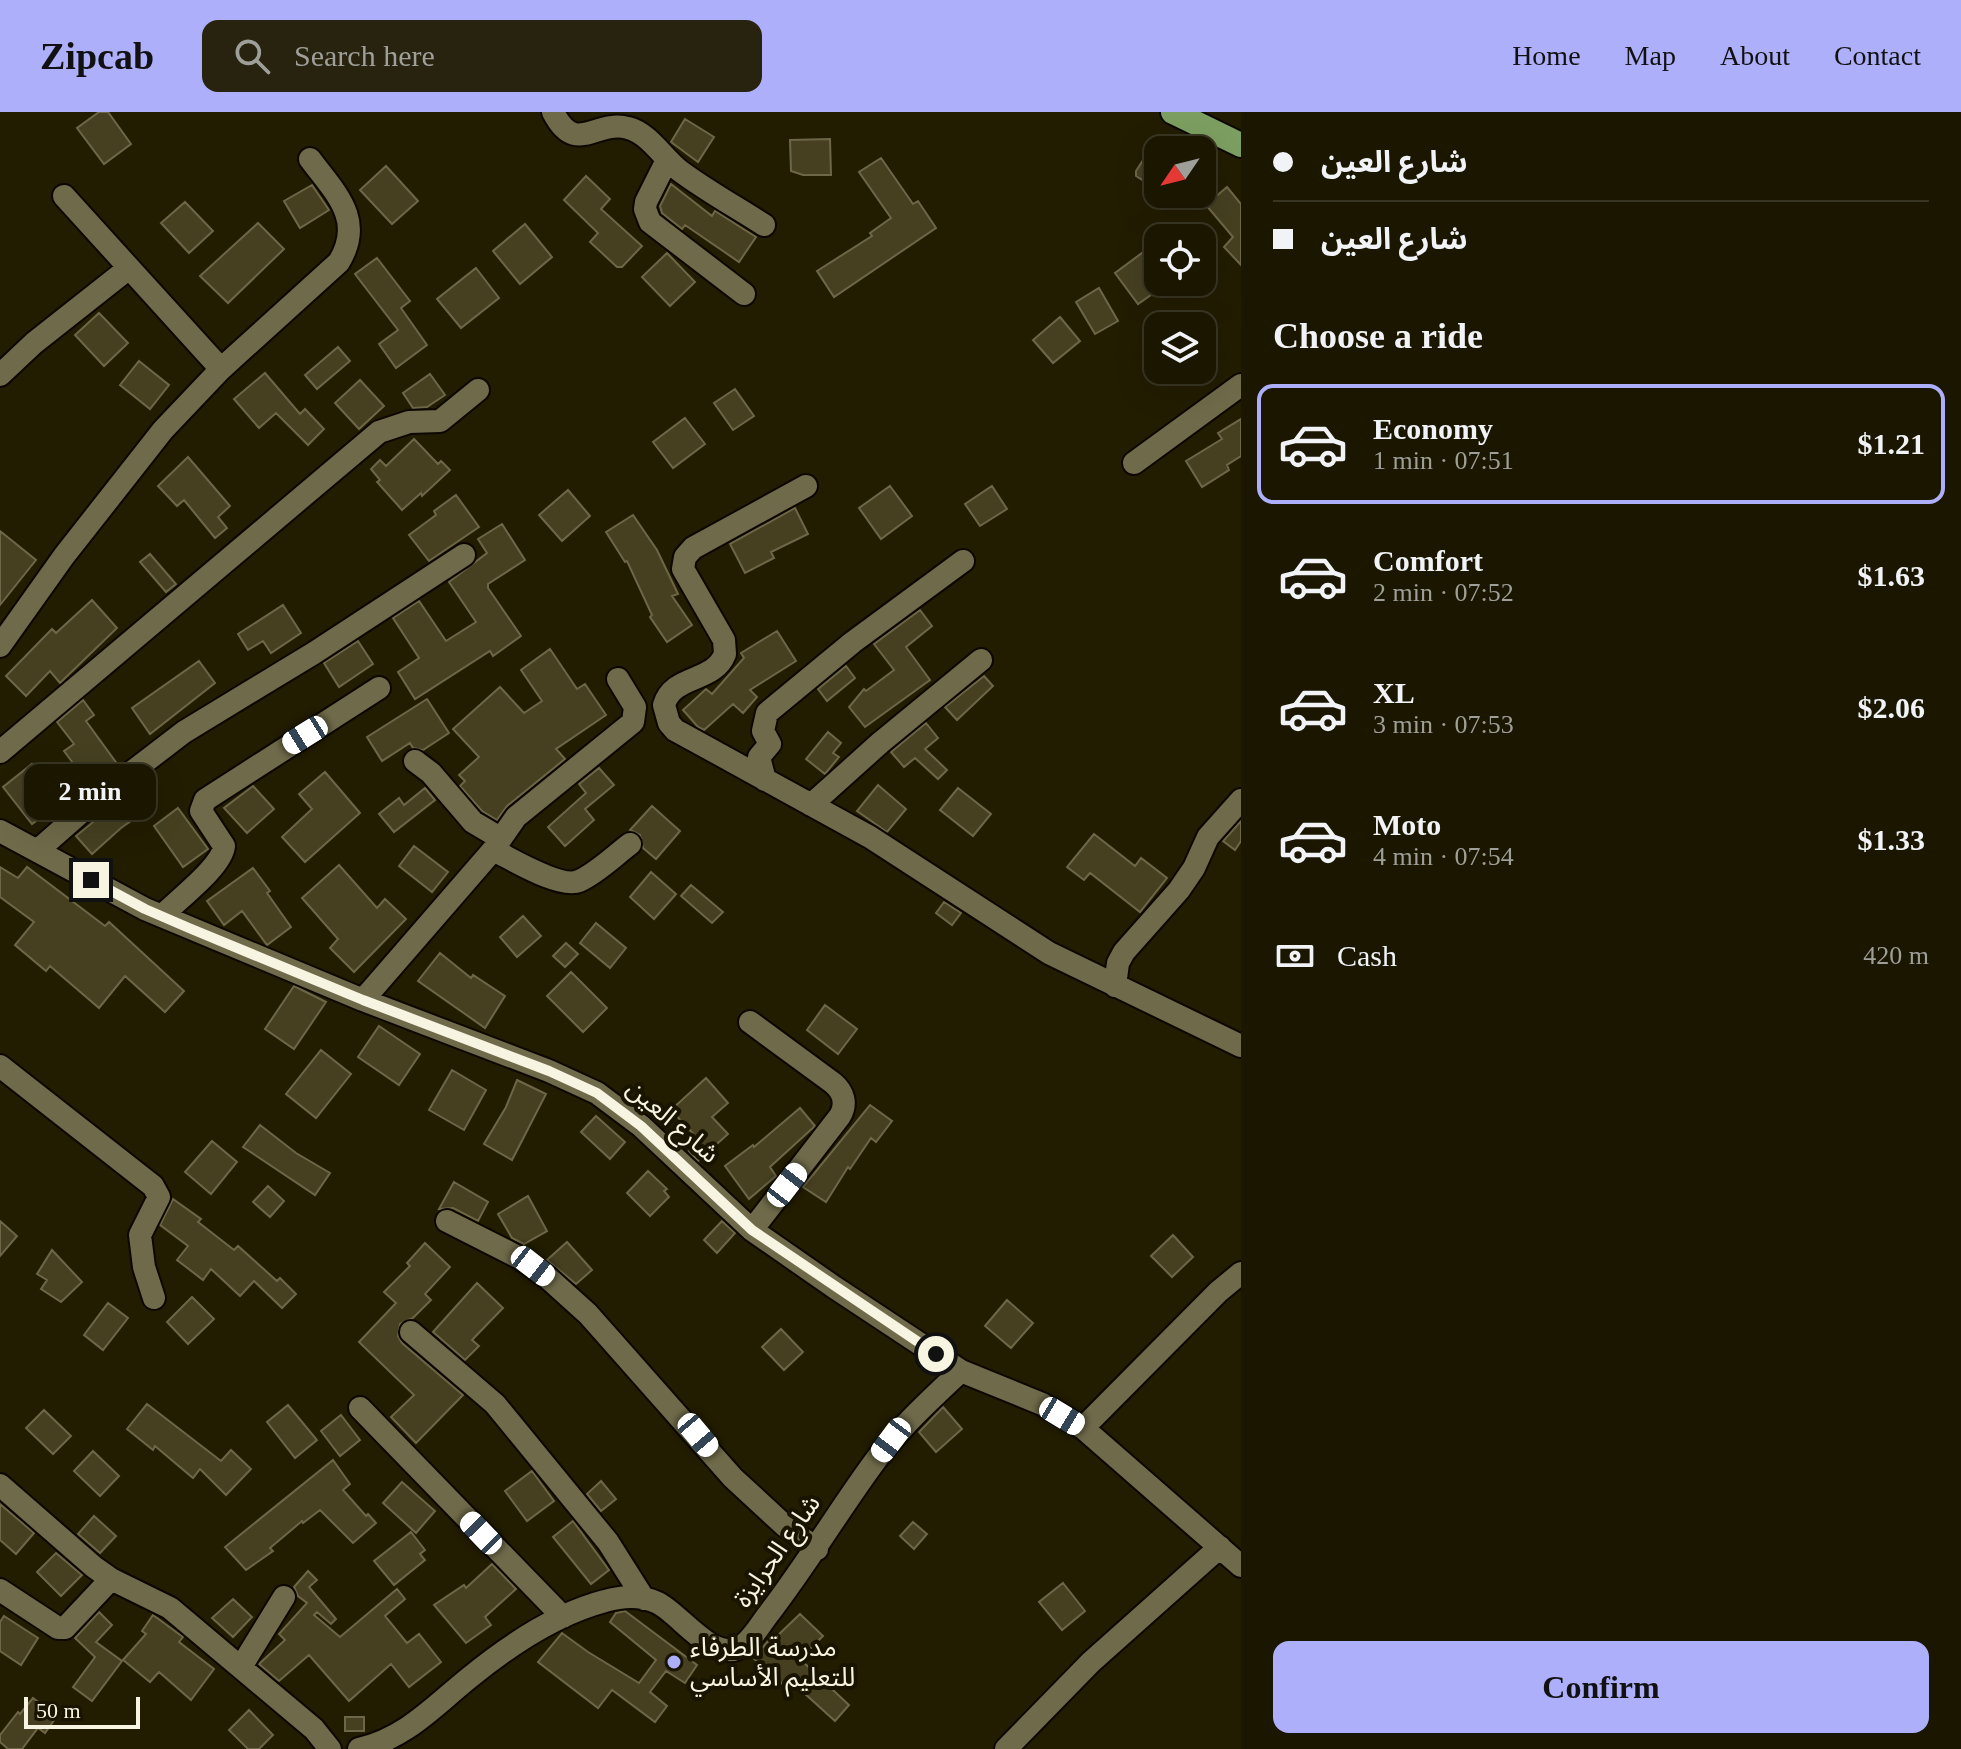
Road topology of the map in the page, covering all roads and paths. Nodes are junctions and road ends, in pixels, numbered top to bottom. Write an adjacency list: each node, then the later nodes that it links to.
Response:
1 (553, 112): 5 (street)
2 (1173, 112): 3 (main road)
3 (1241, 145)
4 (310, 159): 10 (street)
5 (667, 160): 7 (street); 9 (street)
6 (64, 196): 8 (street)
7 (764, 225)
8 (129, 268): 10 (street); 11 (street)
9 (744, 294)
10 (221, 369): 18 (street)
11 (0, 375)
12 (1241, 385): 14 (street)
13 (478, 390): 22 (street)
14 (1134, 463)
15 (806, 486): 24 (street)
16 (464, 555): 30 (street)
17 (963, 561): 24 (street)
18 (0, 646)
19 (981, 660): 26 (street)
20 (618, 679): 28 (street)
21 (379, 688): 31 (street)
22 (0, 752)
23 (415, 761): 28 (street)
24 (765, 780): 26 (street)
25 (1241, 800): 32 (street)
26 (811, 805): 32 (street)
27 (0, 831): 30 (street, شارع العين)
28 (496, 844): 29 (street); 33 (street)
29 (630, 844)
30 (37, 851): 31 (street, شارع العين)
31 (162, 916): 33 (street, شارع العين)
32 (1115, 986): 35 (street)
33 (363, 1000): 38 (street, شارع العين)
34 (750, 1022): 38 (street)
35 (1241, 1046)
36 (0, 1066): 40 (street)
37 (447, 1221): 47 (street)
38 (752, 1230): 42 (street, شارع العين)
39 (1241, 1273): 44 (street)
40 (154, 1298)
41 (411, 1332): 52 (street)
42 (961, 1371): 44 (street, شارع العين); 47 (street, شارع الحرايزة)
43 (360, 1408): 53 (street)
44 (1083, 1428): 46 (street, شارع العين)
45 (0, 1485): 49 (street)
46 (1220, 1547): 48 (street, شارع العين); 57 (street)
47 (817, 1549): 52 (street, شارع الحرايزة)
48 (1241, 1566)
49 (111, 1579): 50 (street); 54 (street)
50 (0, 1590)
51 (284, 1597): 54 (street)
52 (644, 1599): 53 (street)
53 (563, 1617): 56 (street)
54 (241, 1667): 55 (street)
55 (330, 1749)
56 (359, 1749)
57 (1006, 1749)

